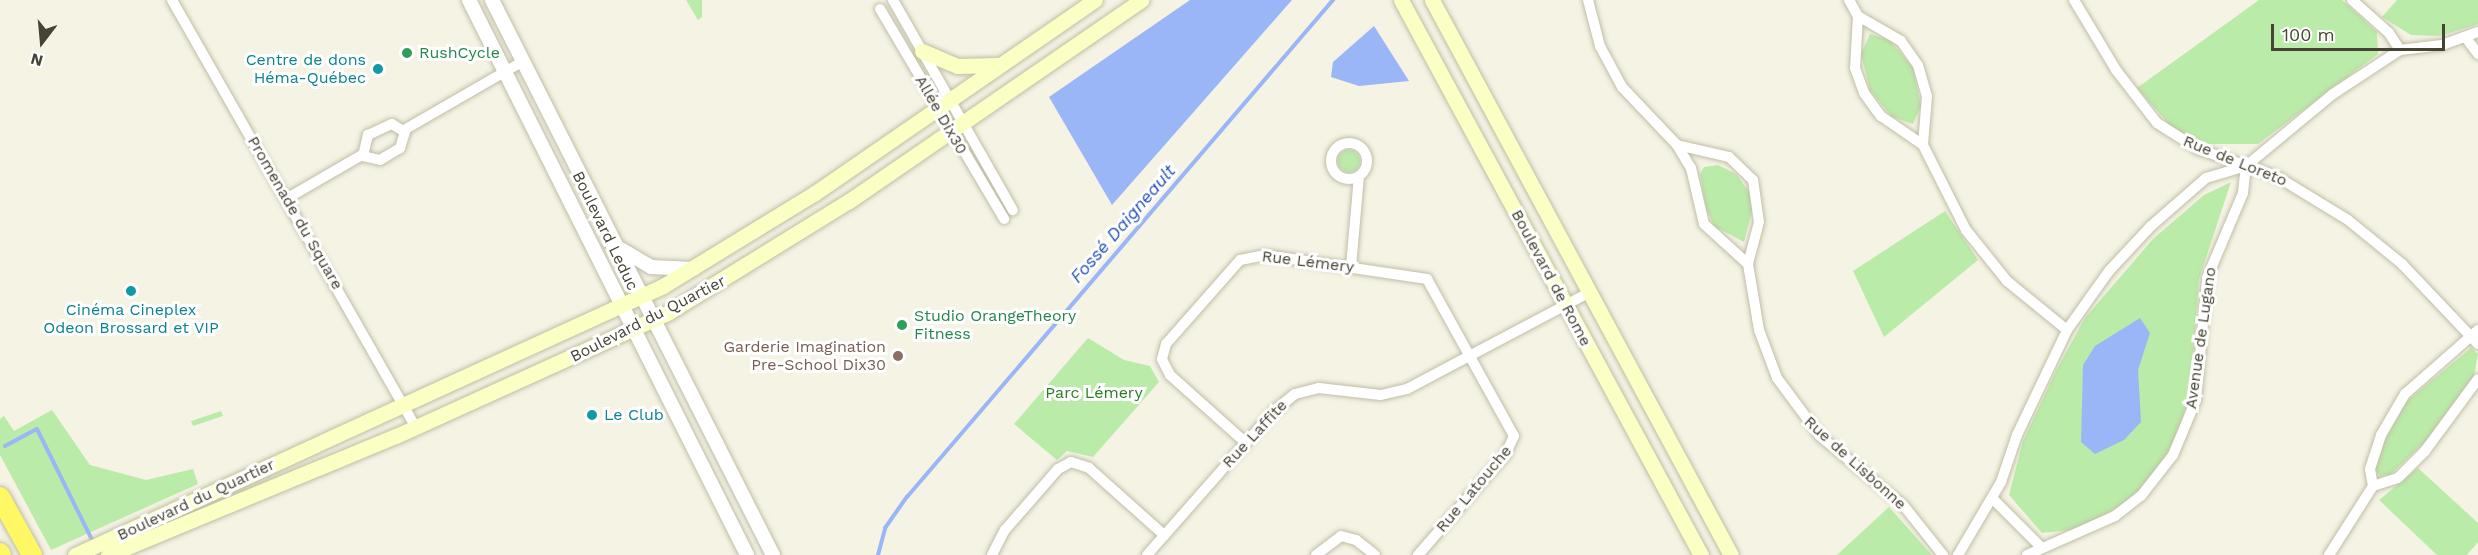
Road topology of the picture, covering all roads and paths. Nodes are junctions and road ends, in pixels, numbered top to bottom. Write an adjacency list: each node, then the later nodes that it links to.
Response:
1 (172, 0): 33 (street, Promenade du Square)
2 (469, 0): 22 (street, Boulevard Leduc)
3 (492, 0): 20 (street, Boulevard Leduc)
4 (893, 0): 18 (street, Allée Dix30)
5 (1095, 0): 21 (main road, Boulevard du Quartier)
6 (1142, 0): 25 (main road, Boulevard du Quartier)
7 (1401, 0): 42 (main road, Boulevard de Rome)
8 (1432, 0): 40 (main road, Boulevard de Rome)
9 (1588, 0): 29 (street)
10 (1849, 0): 14 (street)
11 (2074, 0): 31 (street, Rue de Loreto)
12 (2352, 0): 17 (street)
13 (880, 9): 24 (street, Allée Dix30)
14 (1858, 16): 28 (street); 28 (street)
15 (2478, 32): 16 (street)
16 (2466, 38): 17 (street); 19 (street)
17 (2400, 50): 31 (street)
18 (922, 51): 21 (main road); 23 (street, Allée Dix30)
19 (2478, 54)
20 (522, 62): 22 (street); 36 (street, Boulevard Leduc)
21 (1000, 65): 23 (main road, Boulevard du Quartier)
22 (504, 73): 26 (street); 43 (street, Boulevard Leduc)
23 (951, 100): 24 (main road, Boulevard du Quartier); 25 (street, Allée Dix30)
24 (938, 109): 27 (street, Allée Dix30); 39 (main road, Boulevard du Quartier)
25 (963, 123): 27 (main road, Boulevard du Quartier); 34 (street, Allée Dix30)
26 (404, 130): 30 (street); 30 (street)
27 (950, 132): 35 (street, Allée Dix30); 44 (main road, Boulevard du Quartier)
28 (1923, 144): 45 (street)
29 (1677, 145): 37 (street); 37 (street, Rue de Lisbonne)
30 (362, 155): 33 (street)
31 (2246, 166): 45 (street); 47 (street, Rue de Loreto); 58 (street, Avenue de Lugano)
32 (1359, 176): 38 (street)
33 (286, 199): 51 (street, Promenade du Square)
34 (1013, 210)
35 (1004, 219)
36 (610, 242): 39 (street); 41 (street, Boulevard Leduc)
37 (1748, 264): 71 (street, Rue de Lisbonne)
38 (1351, 267): 49 (street, Rue Lémery); 53 (street, Rue Lémery)
39 (693, 269): 41 (main road, Boulevard du Quartier)
40 (1590, 292): 42 (street, Rue Laffite); 70 (main road, Boulevard de Rome)
41 (639, 298): 43 (main road, Boulevard du Quartier); 44 (street, Boulevard Leduc)
42 (1565, 304): 49 (street, Rue Laffite); 69 (main road, Boulevard de Rome)
43 (620, 308): 46 (street, Boulevard Leduc); 51 (main road, Boulevard du Quartier)
44 (651, 321): 46 (main road, Boulevard du Quartier); 63 (street, Boulevard Leduc)
45 (2067, 330): 56 (street)
46 (632, 331): 52 (main road, Boulevard du Quartier); 62 (street, Boulevard Leduc)
47 (2474, 332): 48 (street, Rue de Loreto); 54 (street)
48 (2478, 344)
49 (1473, 355): 53 (street, Rue Laffite); 68 (street, Rue Latouche)
50 (2478, 379): 54 (street)
51 (404, 404): 52 (street, Promenade du Square); 59 (main road, Boulevard du Quartier)
52 (416, 427): 59 (main road, Boulevard du Quartier)
53 (1246, 443): 57 (street, Rue Laffite)
54 (2373, 486): 74 (street)
55 (0, 497): 60 (highway)
56 (1993, 499): 58 (street); 72 (street)
57 (1164, 535): 64 (street); 65 (street, Rue Laffite)
58 (2039, 545): 73 (street, Avenue de Lugano)
59 (115, 547): 61 (main road, Boulevard du Quartier)
60 (32, 555)
61 (75, 555)
62 (747, 555)
63 (773, 555)
64 (992, 555)
65 (1147, 555)
66 (1316, 555): 67 (street)
67 (1375, 555)
68 (1418, 555)
69 (1701, 555)
70 (1731, 555)
71 (1944, 555)
72 (1958, 555)
73 (2027, 555)
74 (2329, 555)

